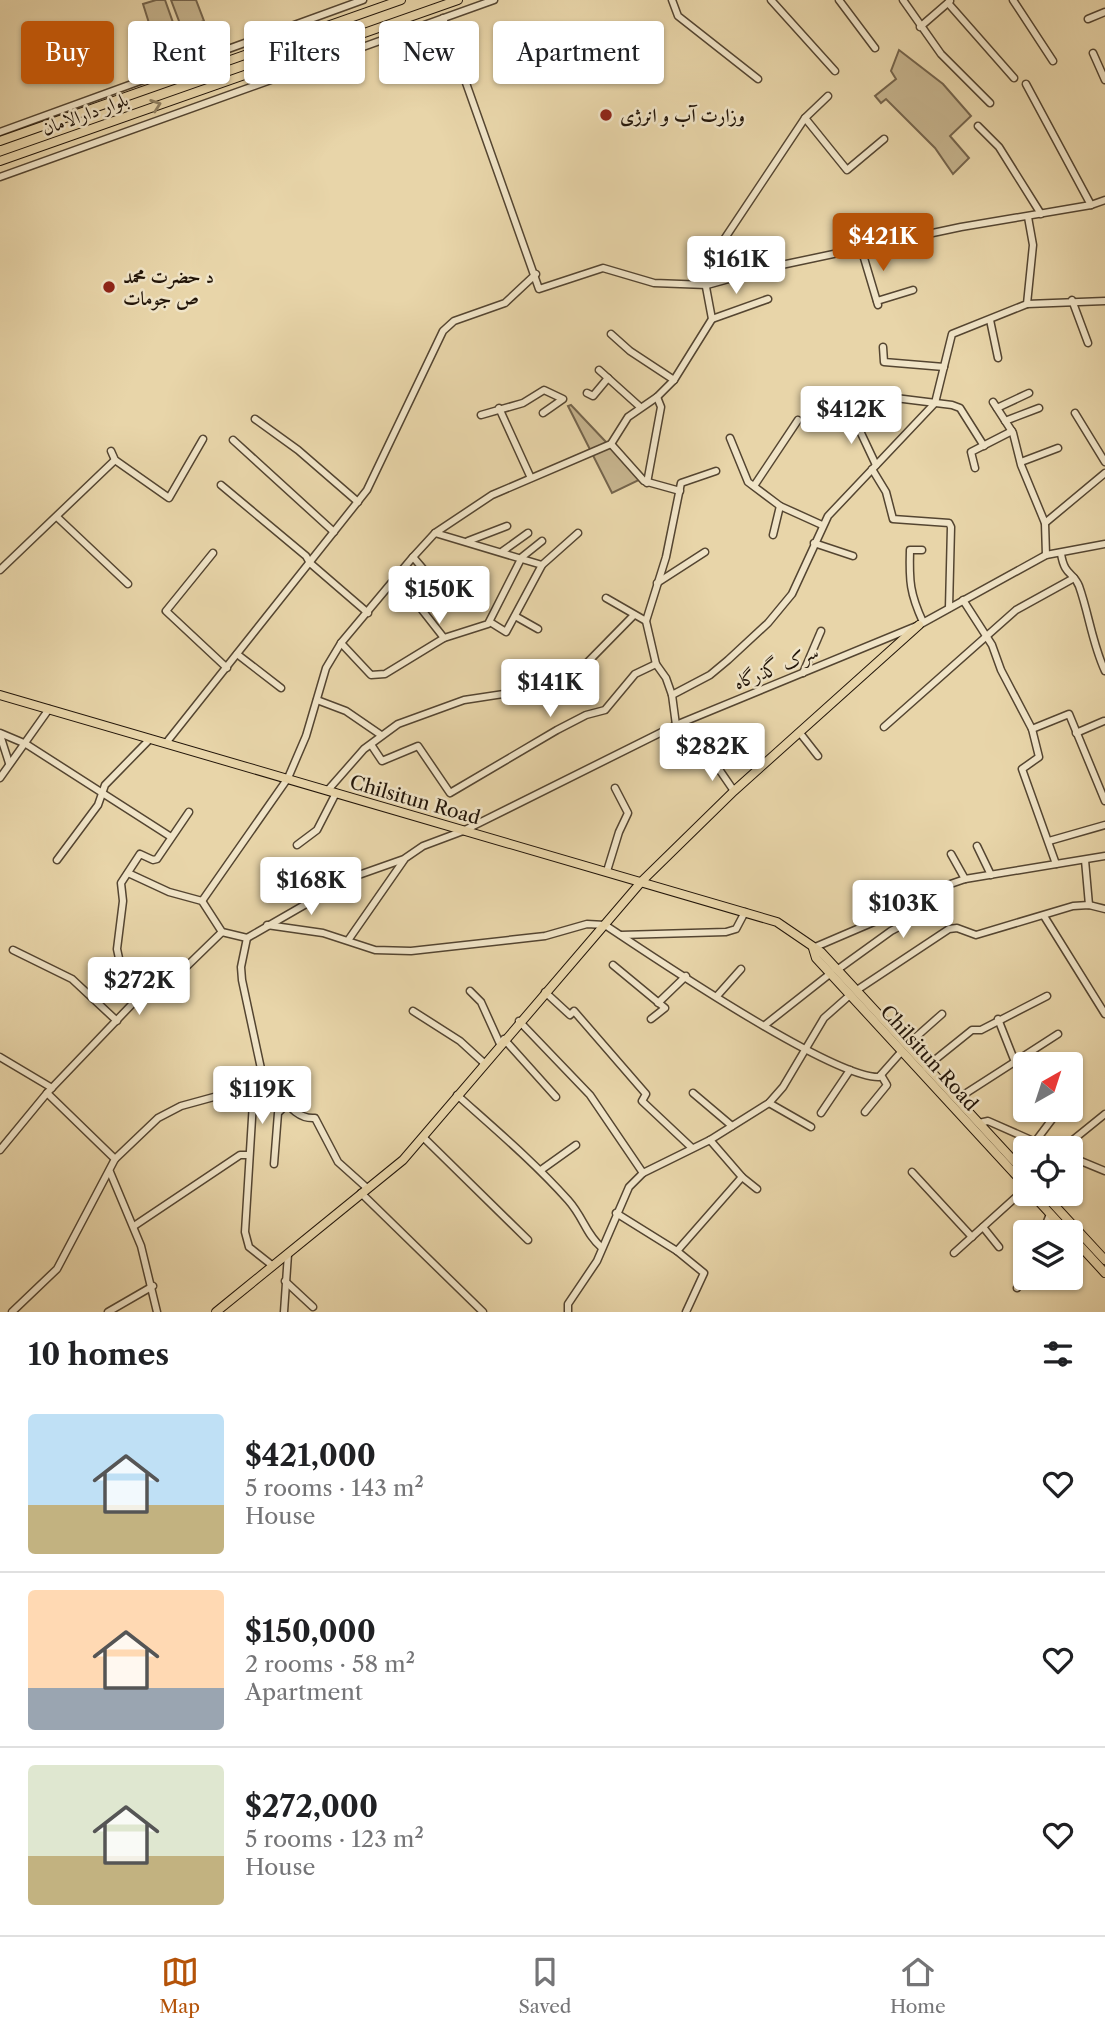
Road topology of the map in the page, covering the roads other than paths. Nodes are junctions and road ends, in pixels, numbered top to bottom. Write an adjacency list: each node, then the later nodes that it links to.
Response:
1 (363, 0): 27 (street)
2 (401, 0): 29 (main road, بلوار دارالامان)
3 (458, 0): 30 (main road, بلوار دارالامان, one-way to 3)
4 (494, 0): 12 (street)
5 (672, 0): 20 (street)
6 (771, 0): 18 (street)
7 (839, 0): 15 (street)
8 (903, 0): 14 (street)
9 (1013, 0): 17 (street)
10 (950, 1): 14 (street); 19 (street)
11 (1105, 12): 13 (street)
12 (443, 18): 31 (street); 37 (street)
13 (1087, 19)
14 (920, 27): 24 (street)
15 (875, 48)
16 (1093, 53): 21 (street)
17 (1053, 61)
18 (835, 71)
19 (1014, 78)
20 (758, 79)
21 (1105, 80)
22 (1026, 84): 33 (street)
23 (828, 96): 25 (street)
24 (990, 103)
25 (805, 118): 28 (street); 38 (street)
26 (978, 126): 34 (street)
27 (0, 132)
28 (884, 139)
29 (0, 141)
30 (0, 161)
31 (0, 177)
32 (1105, 200): 33 (street)
33 (1091, 205): 34 (street)
34 (1041, 214): 35 (street)
35 (1028, 217): 36 (street); 43 (street)
36 (861, 248): 38 (street); 39 (street)
37 (536, 274): 38 (street); 89 (street)
38 (707, 285): 44 (street)
39 (913, 290)
40 (768, 299): 44 (street)
41 (1072, 300): 42 (street); 43 (street); 47 (street)
42 (1105, 301)
43 (1027, 304): 45 (street)
44 (712, 319): 53 (street)
45 (990, 320): 49 (street); 50 (street)
46 (611, 334): 53 (street)
47 (1088, 344)
48 (883, 347): 50 (street)
49 (998, 358)
50 (944, 367): 58 (street)
51 (600, 370): 52 (street)
52 (608, 378): 54 (street); 59 (street)
53 (674, 380): 57 (street)
54 (587, 393)
55 (856, 393): 58 (street)
56 (1029, 393): 68 (street)
57 (657, 397): 59 (street); 85 (street)
58 (935, 403): 74 (street); 80 (street)
59 (639, 406): 73 (street)
60 (499, 408): 62 (street); 65 (street); 84 (street)
61 (1038, 408): 68 (street)
62 (543, 414)
63 (852, 414): 80 (street)
64 (1075, 414): 79 (street)
65 (481, 415)
66 (255, 419): 89 (street)
67 (798, 420): 87 (street)
68 (1005, 421): 69 (street)
69 (1012, 431): 74 (street); 78 (street)
70 (730, 438): 87 (street)
71 (203, 439): 77 (street)
72 (233, 440): 95 (street)
73 (611, 444): 84 (street); 85 (street)
74 (984, 446): 81 (street)
75 (1058, 448): 78 (street)
76 (111, 451): 77 (street)
77 (115, 460): 91 (street)
78 (1021, 462): 92 (street)
79 (1105, 463)
80 (874, 467): 93 (street); 123 (street)
81 (975, 468)
82 (716, 471): 88 (street)
83 (1105, 473): 92 (street)
84 (530, 476): 96 (street)
85 (647, 483): 88 (street)
86 (221, 485): 113 (street)
87 (754, 486): 90 (street)
88 (680, 491): 120 (street)
89 (358, 502): 95 (street)
90 (780, 506): 93 (street); 99 (street)
91 (57, 517): 115 (street); 119 (street)
92 (1045, 523): 109 (street)
93 (822, 525): 102 (street)
94 (507, 526): 100 (street)
95 (334, 532): 113 (street)
96 (435, 533): 100 (street); 111 (street)
97 (528, 533): 105 (street)
98 (578, 533): 114 (street)
99 (773, 535)
100 (468, 541): 105 (street)
101 (542, 541): 112 (street)
102 (814, 543): 110 (street); 144 (street)
103 (1105, 544): 108 (street, سرک گذرگاه)
104 (922, 550): 129 (street)
105 (503, 551): 112 (street)
106 (705, 552): 120 (street)
107 (213, 553): 137 (street)
108 (1061, 554): 109 (street, سرک گذرگاه); 118 (street)
109 (1046, 555): 122 (street, سرک گذرگاه)
110 (853, 556)
111 (413, 557): 116 (street); 117 (street)
112 (522, 557): 114 (street); 128 (street)
113 (310, 564): 124 (street); 135 (street)
114 (542, 565): 126 (street)
115 (0, 570)
116 (430, 577)
117 (397, 578): 124 (street); 133 (street)
118 (1074, 578): 132 (street); 139 (street)
119 (128, 584)
120 (657, 584): 127 (street)
121 (606, 598): 125 (street)
122 (963, 600): 123 (street, سرک گذرگاه); 132 (street)
123 (948, 608): 129 (street, سرک گذرگاه)
124 (368, 613): 134 (street)
125 (635, 615): 127 (street); 140 (street)
126 (515, 616): 128 (street); 130 (street)
127 (646, 621): 136 (street)
128 (490, 622): 133 (street)
129 (921, 624): 141 (street, سرک گذرگاه); 151 (main road)
130 (538, 629)
131 (821, 631): 141 (street)
132 (985, 637): 149 (street); 150 (street)
133 (444, 638): 134 (street)
134 (341, 643): 145 (street)
135 (237, 654): 137 (street); 142 (street)
136 (656, 664): 144 (street); 158 (street)
137 (227, 668): 156 (street)
138 (541, 670): 154 (street)
139 (1105, 671)
140 (578, 672)
141 (803, 673): 148 (street, سرک گذرگاه)
142 (281, 688)
143 (0, 695): 146 (main road, Chilsitun Road)
144 (671, 695): 148 (street)
145 (317, 700): 154 (street); 163 (street)
146 (49, 709): 155 (main road, Chilsitun Road); 157 (street)
147 (1104, 721): 152 (street)
148 (677, 725): 171 (street, سرک گذرگاه)
149 (884, 727)
150 (1032, 729): 152 (street); 173 (street)
151 (800, 733): 159 (street); 166 (main road)
152 (1076, 733): 168 (street)
153 (0, 734): 157 (street); 161 (street)
154 (381, 735): 158 (street)
155 (150, 739): 156 (main road, Chilsitun Road); 165 (street)
156 (166, 743): 163 (main road, Chilsitun Road)
157 (26, 744): 161 (street); 165 (street)
158 (372, 746): 167 (street)
159 (818, 756)
160 (712, 759): 166 (street)
161 (9, 763): 162 (street)
162 (0, 778)
163 (288, 778): 167 (main road, Chilsitun Road); 188 (street)
164 (615, 788): 182 (street)
165 (102, 790): 172 (street); 179 (street)
166 (734, 790): 186 (main road)
167 (332, 792): 171 (main road, Chilsitun Road); 174 (street)
168 (1105, 801)
169 (189, 812): 172 (street)
170 (1105, 824): 173 (street)
171 (463, 831): 178 (street, سرک گذرگاه); 182 (main road, Chilsitun Road)
172 (171, 837): 183 (street)
173 (1049, 841): 181 (street)
174 (297, 845)
175 (977, 846): 184 (street)
176 (951, 854): 185 (street)
177 (1105, 856): 180 (street)
178 (404, 859): 193 (street, سرک گذرگاه); 198 (street)
179 (57, 860)
180 (1085, 860): 181 (street); 189 (street)
181 (1056, 864): 184 (street)
182 (607, 871): 186 (main road, Chilsitun Road)
183 (128, 873): 188 (street); 201 (street)
184 (991, 875): 185 (street)
185 (965, 879): 187 (street)
186 (642, 881): 191 (main road, Chilsitun Road); 194 (main road)
187 (936, 889): 199 (street); 204 (street)
188 (202, 901): 195 (street)
189 (1089, 905): 190 (street); 192 (street)
190 (1105, 910)
191 (745, 912): 196 (street); 199 (main road, Chilsitun Road)
192 (1044, 916): 208 (street); 214 (street)
193 (267, 925): 197 (street, سرک گذرگاه); 198 (street)
194 (605, 925): 196 (street); 198 (street); 207 (main road)
195 (222, 932): 197 (street); 217 (street)
196 (619, 935): 205 (street)
197 (247, 938): 232 (street)
198 (349, 939)
199 (813, 948): 204 (main road, Chilsitun Road)
200 (13, 950): 217 (street)
201 (120, 963)
202 (613, 965): 211 (street)
203 (741, 970): 209 (street)
204 (834, 972): 208 (main road, Chilsitun Road); 219 (street)
205 (686, 976): 209 (street); 211 (street)
206 (470, 991): 221 (street)
207 (545, 992): 218 (main road); 252 (street)
208 (853, 993): 222 (main road, Chilsitun Road); 223 (street)
209 (717, 996): 219 (street)
210 (1047, 996): 216 (street)
211 (658, 1003): 215 (street)
212 (413, 1010): 227 (street)
213 (942, 1014): 222 (street)
214 (1105, 1014)
215 (651, 1019)
216 (998, 1019): 226 (street); 229 (street)
217 (117, 1021): 234 (street)
218 (519, 1021): 221 (main road); 264 (street)
219 (765, 1026): 223 (street)
220 (1058, 1034): 224 (street)
221 (502, 1041): 227 (main road); 237 (street)
222 (904, 1048): 229 (main road, Chilsitun Road); 231 (street); 263 (main road, Chilsitun Road)
223 (805, 1049): 230 (street); 239 (street)
224 (1030, 1052)
225 (0, 1057): 234 (street)
226 (1013, 1057)
227 (484, 1063): 236 (main road)
228 (1013, 1063): 238 (street)
229 (926, 1067): 238 (main road, Chilsitun Road)
230 (850, 1070): 231 (street); 242 (street)
231 (881, 1075): 241 (street)
232 (263, 1078): 233 (street); 240 (street)
233 (254, 1086): 254 (street); 255 (street)
234 (50, 1091): 253 (street); 255 (street)
235 (693, 1093): 245 (street)
236 (457, 1094): 249 (main road); 259 (street)
237 (556, 1097)
238 (957, 1099): 244 (main road, Chilsitun Road)
239 (769, 1103): 245 (street); 246 (street)
240 (287, 1104): 258 (street); 267 (street)
241 (865, 1112)
242 (821, 1113)
243 (1105, 1114): 248 (street)
244 (979, 1123): 247 (street); 256 (main road, Chilsitun Road)
245 (732, 1126): 250 (street)
246 (811, 1127)
247 (1022, 1136)
248 (1078, 1136)
249 (423, 1137): 267 (main road); 278 (street)
250 (710, 1140): 252 (street); 265 (street)
251 (576, 1145): 259 (street)
252 (692, 1148): 264 (street)
253 (0, 1150)
254 (249, 1154): 275 (street); 286 (street)
255 (115, 1158): 261 (street)
256 (1013, 1160)
257 (1083, 1162): 260 (street)
258 (274, 1164)
259 (541, 1170): 280 (street)
260 (1105, 1171)
261 (110, 1172): 275 (street); 291 (street)
262 (912, 1172): 277 (street)
263 (1013, 1172)
264 (643, 1173): 271 (street)
265 (742, 1177): 266 (street); 282 (street)
266 (757, 1189)
267 (364, 1190): 284 (main road); 296 (street)
268 (1013, 1199): 276 (street)
269 (1043, 1206): 272 (main road)
270 (1055, 1206): 285 (main road)
271 (616, 1213): 280 (street); 282 (street)
272 (1051, 1214): 273 (street); 274 (main road)
273 (1048, 1220)
274 (1056, 1220)
275 (134, 1226): 289 (street)
276 (982, 1227): 277 (street); 279 (street)
277 (972, 1237): 283 (street)
278 (528, 1240)
279 (999, 1247)
280 (602, 1248): 297 (street)
281 (1083, 1249): 287 (main road)
282 (677, 1251): 298 (street)
283 (954, 1253)
284 (288, 1254): 286 (main road); 288 (street)
285 (1105, 1260)
286 (273, 1266): 294 (main road)
287 (1105, 1273)
288 (285, 1281): 290 (street); 295 (street)
289 (153, 1286): 292 (street); 293 (street)
290 (313, 1307)
291 (12, 1312)
292 (108, 1312)
293 (157, 1312)
294 (216, 1312)
295 (284, 1312)
296 (483, 1312)
297 (568, 1312)
298 (686, 1312)

